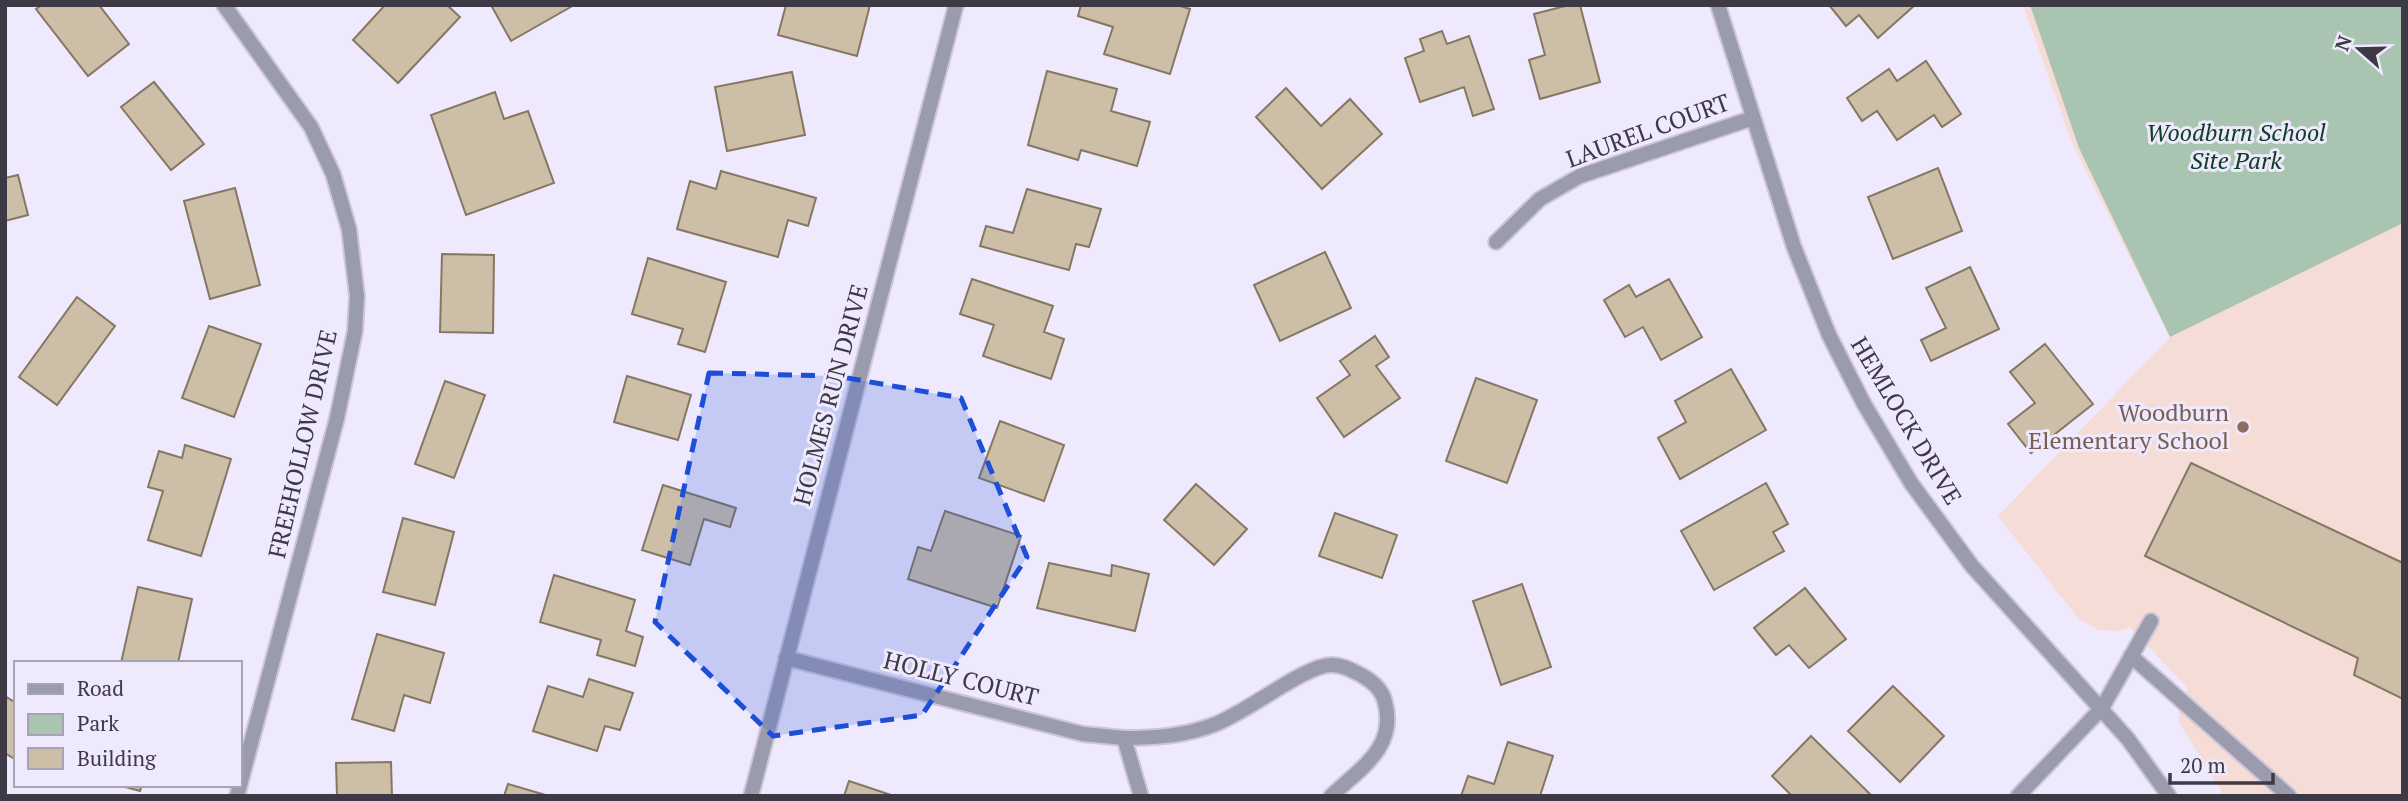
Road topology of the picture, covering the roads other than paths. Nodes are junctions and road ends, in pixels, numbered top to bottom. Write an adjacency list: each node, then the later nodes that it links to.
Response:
1 (956, 5): 8 (street, HOLMES RUN DRIVE)
2 (1718, 5): 4 (street, HEMLOCK DRIVE)
3 (224, 6): 11 (street, FREEHOLLOW DRIVE)
4 (1753, 118): 5 (street, LAUREL COURT); 9 (street, HEMLOCK DRIVE)
5 (1496, 242)
6 (2151, 621): 7 (street)
7 (2131, 656): 9 (street); 17 (street)
8 (786, 659): 10 (street, HOLLY COURT); 12 (street, HOLMES RUN DRIVE)
9 (2102, 708): 15 (street); 16 (street, HEMLOCK DRIVE)
10 (1125, 738): 13 (street); 14 (street, HOLLY COURT)
11 (242, 777)
12 (751, 796)
13 (1141, 796)
14 (1331, 796)
15 (2018, 796)
16 (2169, 796)
17 (2289, 796)

